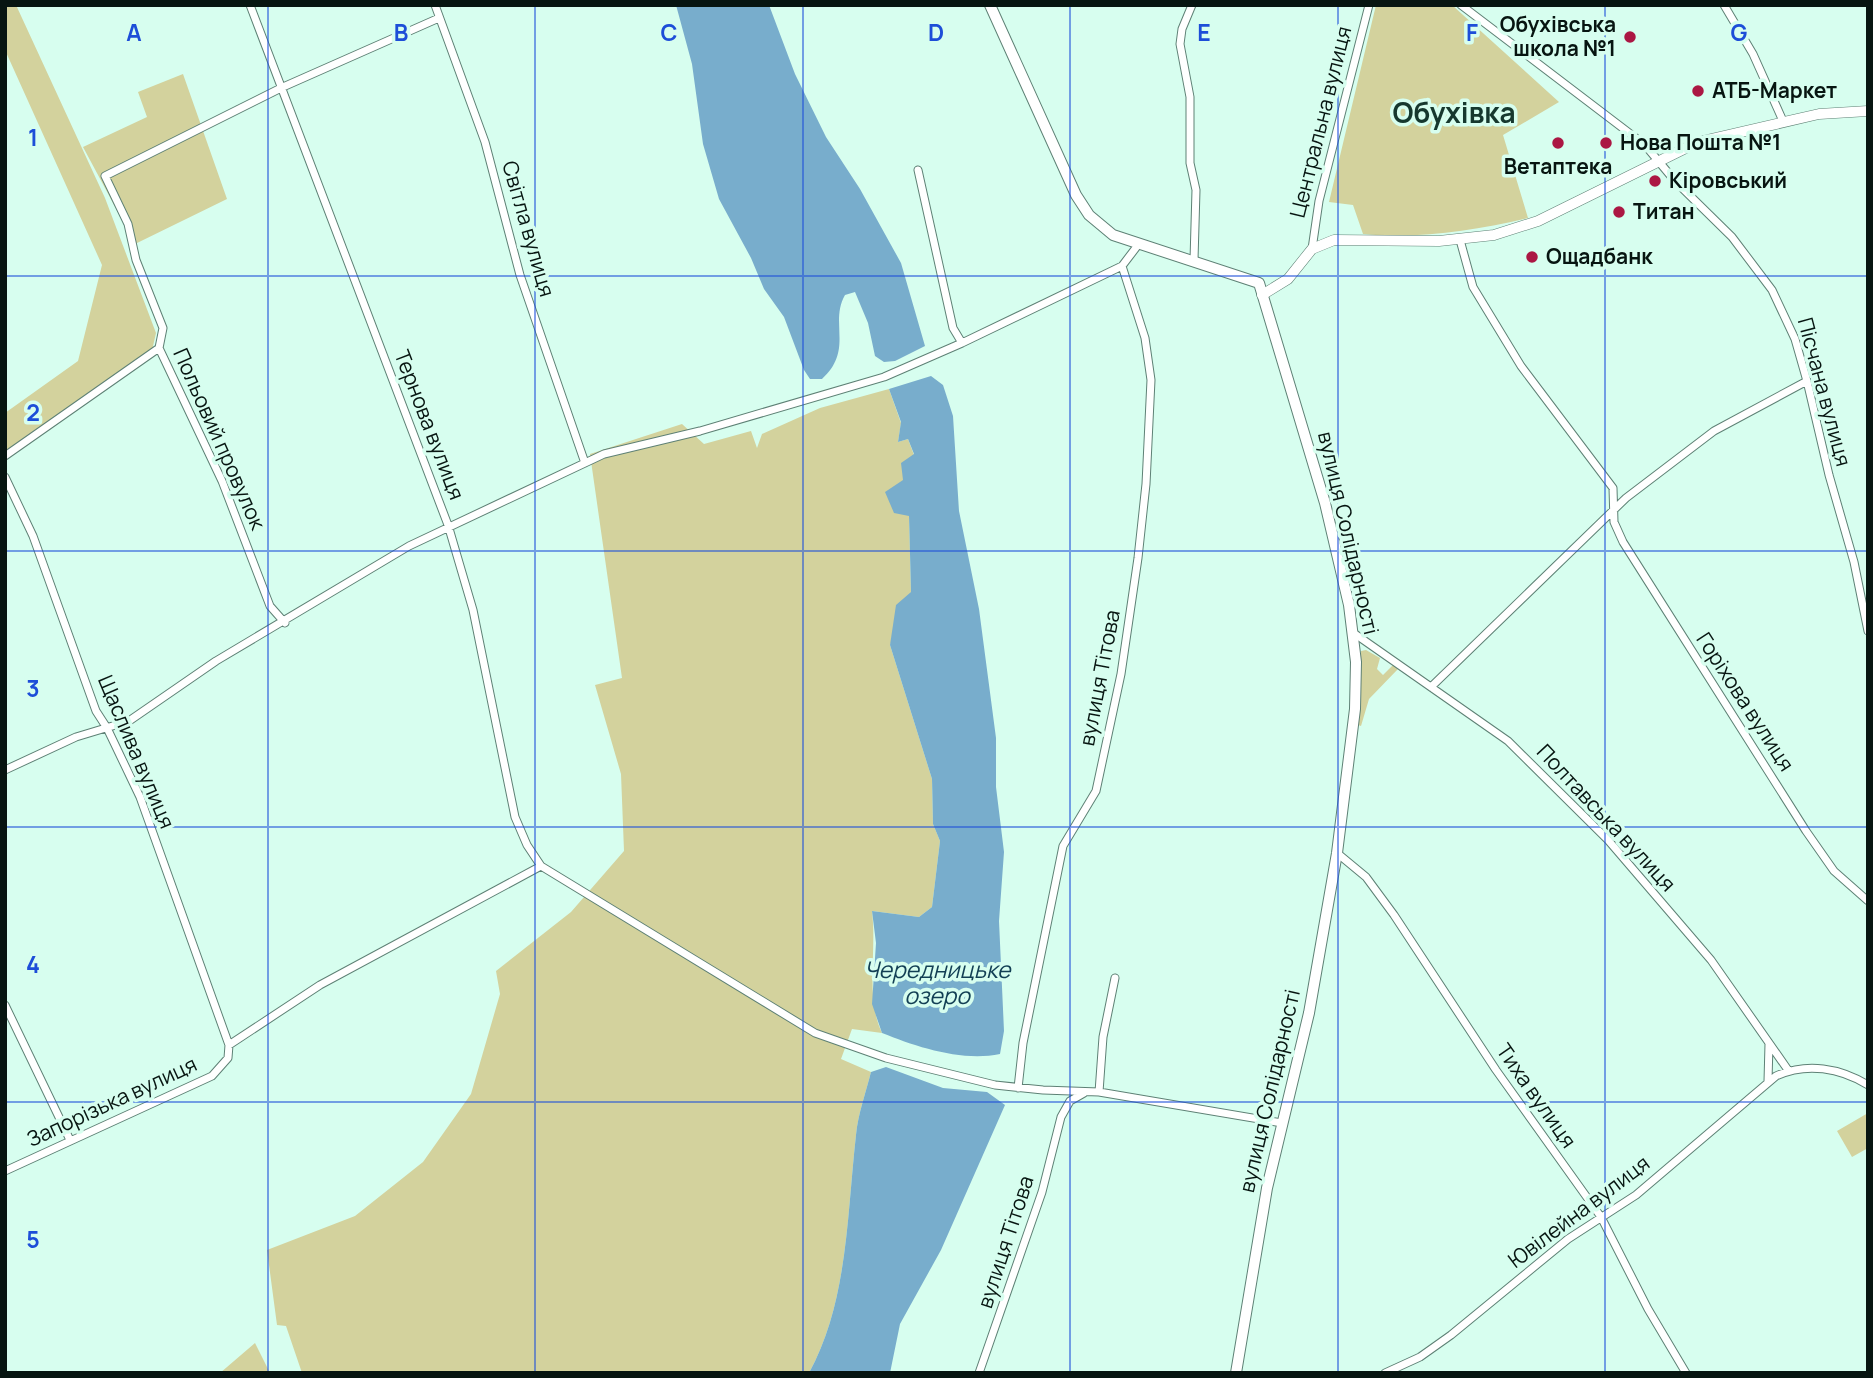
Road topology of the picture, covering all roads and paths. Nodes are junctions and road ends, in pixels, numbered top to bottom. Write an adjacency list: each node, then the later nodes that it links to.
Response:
1 (250, 5): 9 (street, Тернова вулиця)
2 (435, 5): 8 (street, Світла вулиця)
3 (990, 5): 15 (main road)
4 (1192, 5): 17 (street)
5 (1369, 5): 16 (street, Центральна вулиця)
6 (1461, 5): 12 (street)
7 (1724, 5): 11 (street)
8 (439, 18): 9 (street); 24 (street, Світла вулиця)
9 (283, 88): 21 (street, Польовий провулок); 27 (street, Тернова вулиця)
10 (1868, 111): 11 (street, Центральна вулиця)
11 (1783, 121): 12 (street, Центральна вулиця)
12 (1658, 161): 14 (street, Центральна вулиця); 22 (street, Пісчана вулиця)
13 (918, 170): 20 (street)
14 (1460, 240): 16 (street, Центральна вулиця); 26 (street, Горіхова вулиця)
15 (1138, 245): 17 (main road); 18 (street)
16 (1312, 249): 19 (street, Центральна вулиця)
17 (1195, 260): 19 (main road)
18 (1122, 266): 20 (street); 45 (street, вулиця Тітова)
19 (1262, 295): 30 (main road, вулиця Солідарності)
20 (962, 343): 24 (street)
21 (159, 348): 23 (street); 28 (street, Польовий провулок)
22 (1807, 381): 26 (street); 29 (street, Пісчана вулиця)
23 (5, 456)
24 (585, 463): 27 (street)
25 (5, 477): 32 (street, Щаслива вулиця)
26 (1614, 509): 31 (street); 36 (street, Горіхова вулиця)
27 (448, 525): 28 (street); 35 (street, Тернова вулиця)
28 (285, 623): 32 (street)
29 (1868, 631)
30 (1355, 634): 31 (street, Полтавська вулиця); 34 (main road, вулиця Солідарності)
31 (1431, 687): 39 (street, Полтавська вулиця)
32 (107, 727): 33 (street); 40 (street, Щаслива вулиця)
33 (5, 770)
34 (1337, 853): 48 (main road, вулиця Солідарності); 51 (street, Тиха вулиця)
35 (541, 866): 40 (street); 45 (street)
36 (1868, 901)
37 (1115, 978): 47 (street)
38 (5, 1004): 49 (street)
39 (1769, 1043): 42 (street, Полтавська вулиця); 43 (street)
40 (229, 1045): 41 (street, Щаслива вулиця)
41 (228, 1058): 49 (street, Запорізька вулиця)
42 (1788, 1070): 43 (street, Ювілейна вулиця); 44 (street)
43 (1768, 1082): 51 (street, Ювілейна вулиця)
44 (1868, 1085)
45 (1018, 1088): 46 (street)
46 (1087, 1092): 47 (street); 52 (street, вулиця Тітова)
47 (1099, 1092): 48 (street)
48 (1282, 1124): 53 (main road, вулиця Солідарності)
49 (70, 1140): 50 (street, Запорізька вулиця)
50 (5, 1171)
51 (1601, 1217): 54 (street, Ювілейна вулиця); 55 (street, Тиха вулиця)
52 (979, 1373)
53 (1236, 1373)
54 (1385, 1373)
55 (1686, 1373)

